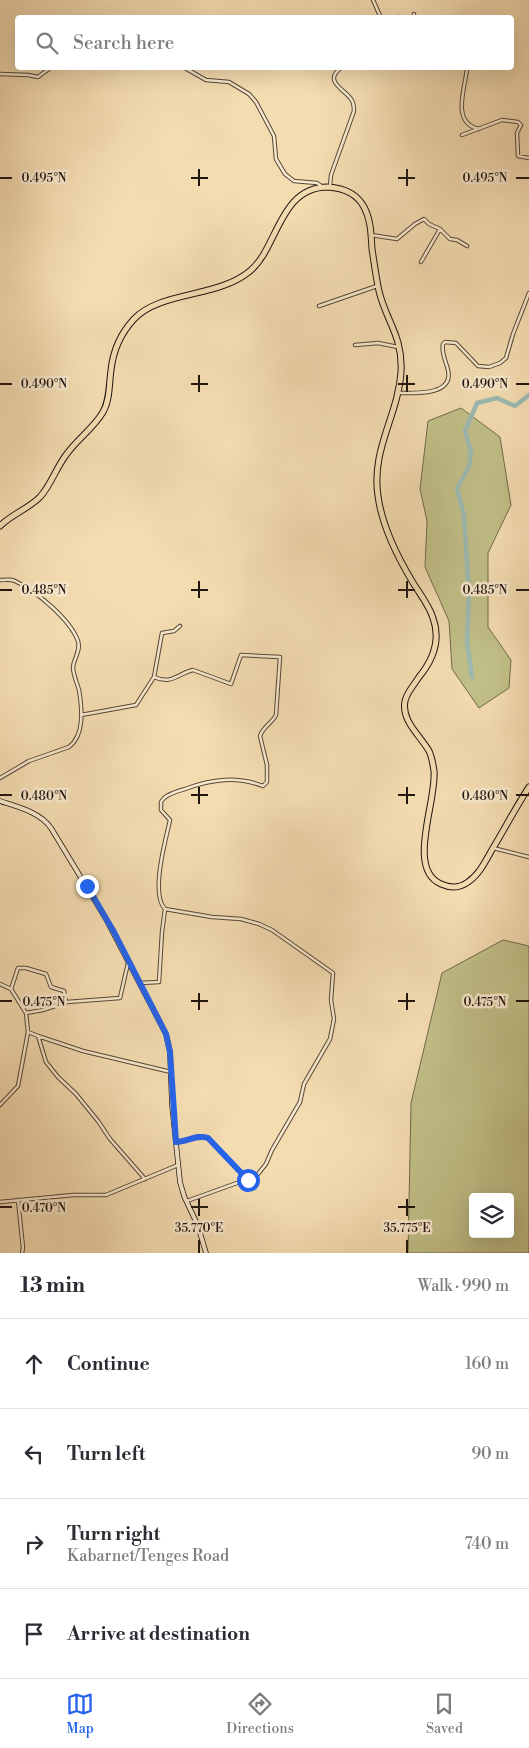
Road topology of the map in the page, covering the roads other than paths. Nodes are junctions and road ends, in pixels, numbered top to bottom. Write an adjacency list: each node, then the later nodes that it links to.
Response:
1 (373, 0): 2 (street)
2 (380, 15)
3 (47, 70): 7 (street)
4 (188, 70): 11 (street)
5 (339, 70): 12 (street)
6 (467, 70): 8 (street)
7 (0, 74)
8 (480, 129): 9 (street); 10 (street)
9 (462, 135)
10 (529, 158)
11 (323, 187): 12 (main road); 23 (main road)
12 (330, 187): 14 (main road)
13 (440, 229): 14 (street); 15 (street); 16 (street)
14 (371, 235): 17 (main road)
15 (467, 246)
16 (420, 262)
17 (377, 286): 19 (street); 21 (main road)
18 (529, 293): 22 (street)
19 (318, 306)
20 (355, 345): 21 (street)
21 (399, 347): 22 (main road)
22 (398, 393): 31 (main road)
23 (0, 526)
24 (0, 580): 27 (street)
25 (180, 626): 26 (street)
26 (154, 677): 27 (street); 33 (street)
27 (80, 715): 28 (street)
28 (0, 778)
29 (529, 787): 31 (main road)
30 (0, 801): 34 (street)
31 (493, 848): 32 (street)
32 (529, 857)
33 (165, 909): 35 (street); 47 (street)
34 (128, 962): 35 (street); 38 (street)
35 (140, 983): 42 (street)
36 (0, 984): 37 (street)
37 (11, 989): 38 (street); 39 (street)
38 (67, 1002): 39 (street)
39 (26, 1013): 40 (street)
40 (28, 1032): 41 (street); 43 (street)
41 (38, 1036): 42 (street); 46 (street)
42 (171, 1072): 44 (street)
43 (0, 1104)
44 (176, 1142): 45 (street); 47 (street)
45 (178, 1165): 46 (street); 49 (street)
46 (145, 1179): 48 (street)
47 (248, 1180): 49 (street)
48 (18, 1200): 50 (street); 51 (street)
49 (187, 1201): 52 (street)
50 (0, 1202)
51 (22, 1253)
52 (206, 1253)

